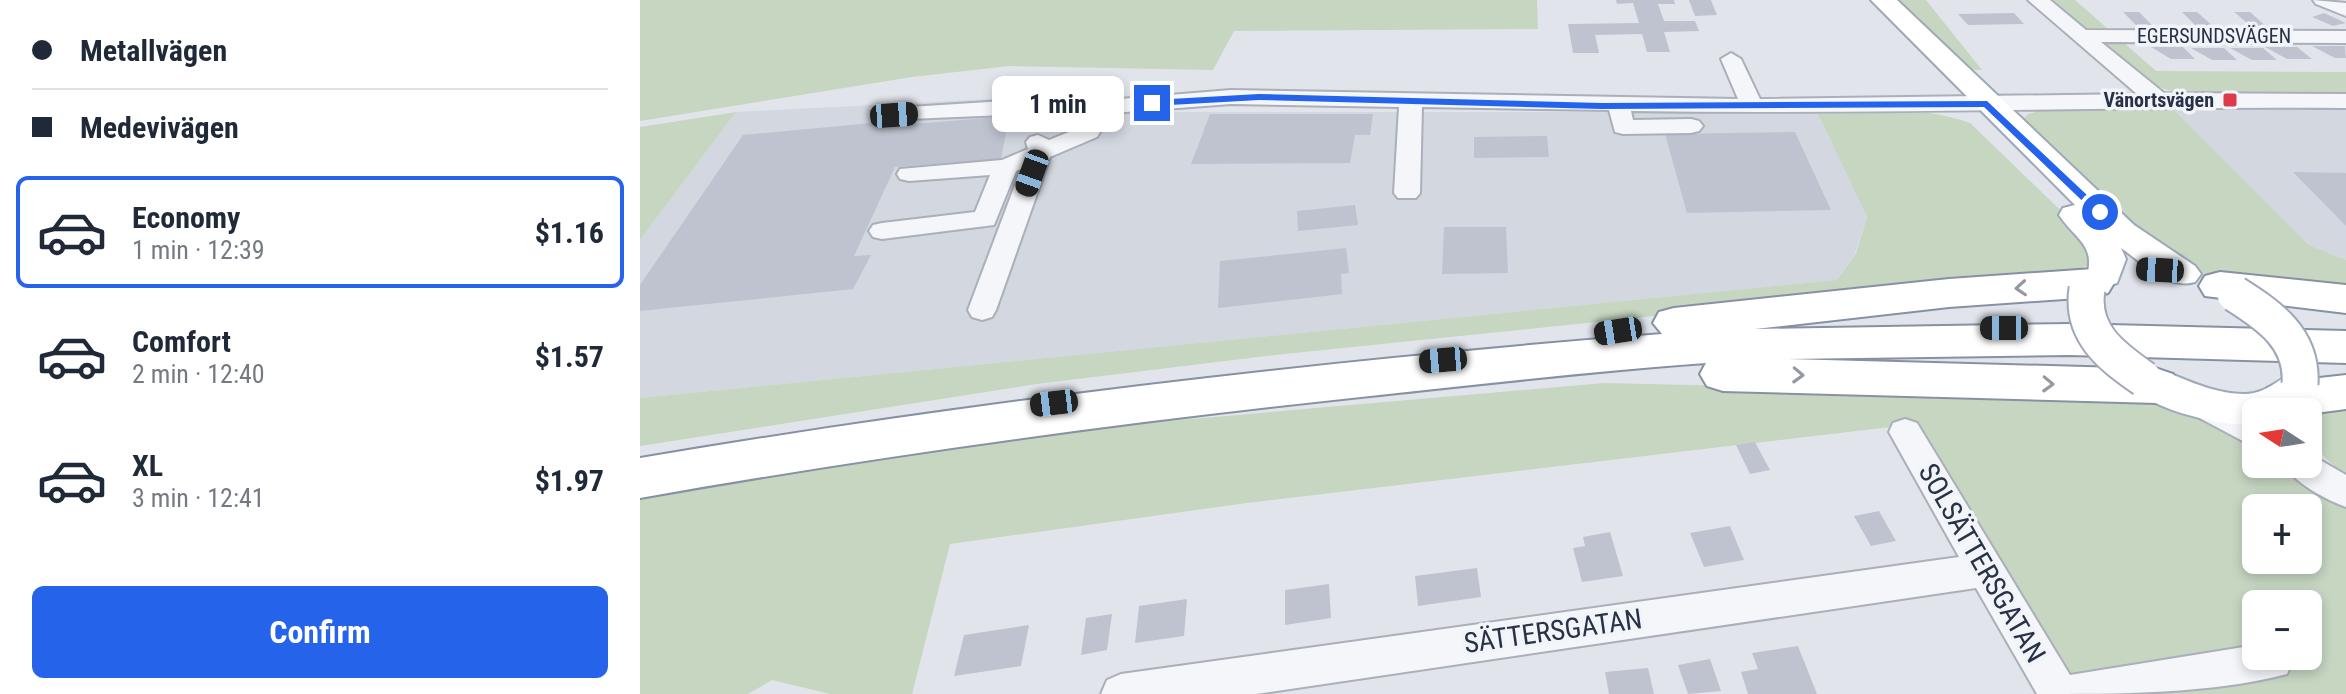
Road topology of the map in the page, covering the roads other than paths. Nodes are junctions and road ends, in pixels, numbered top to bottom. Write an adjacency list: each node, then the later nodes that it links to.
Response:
1 (1868, 0): 12 (main road)
2 (1883, 0): 12 (main road)
3 (2038, 0): 6 (street)
4 (2323, 0): 5 (street)
5 (2346, 10)
6 (2082, 36): 7 (street, EGERSUNDSVÄGEN); 10 (street)
7 (2346, 37)
8 (1731, 59): 14 (street)
9 (1411, 100): 13 (street); 15 (street); 22 (street)
10 (2158, 100): 11 (street); 12 (street)
11 (2346, 101)
12 (1974, 104): 14 (street); 24 (main road); 25 (main road)
13 (1619, 106): 14 (street); 18 (street)
14 (1752, 106)
15 (1105, 107): 16 (street); 19 (street)
16 (1044, 110): 17 (street); 19 (street)
17 (894, 115)
18 (1781, 126)
19 (1040, 151): 20 (street); 27 (street)
20 (1006, 167): 21 (street); 23 (street)
21 (909, 174)
22 (1407, 193)
23 (882, 231)
24 (2095, 282): 25 (main road); 30 (highway, one-way to 30); 31 (main road, bridge)
25 (2213, 285): 26 (highway); 33 (main road, bridge)
26 (2346, 299)
27 (982, 310)
28 (2346, 336): 30 (highway)
29 (2346, 347): 30 (highway)
30 (1442, 366): 31 (highway, one-way to 31); 37 (highway); 40 (highway)
31 (2165, 389): 35 (main road)
32 (2346, 392): 34 (highway)
33 (2286, 398)
34 (2320, 398)
35 (2242, 408)
36 (1905, 432): 42 (street, SOLSÄTTERSGATAN)
37 (640, 464)
38 (2322, 469): 41 (street)
39 (2322, 477): 41 (street)
40 (640, 478)
41 (2342, 490)
42 (1985, 570): 44 (street, SÄTTERSGATAN); 46 (street, SOLSÄTTERSGATAN)
43 (2242, 666): 47 (street)
44 (1174, 690): 45 (street, SÄTTERSGATAN)
45 (1121, 694)
46 (2059, 694)
47 (2072, 694)

